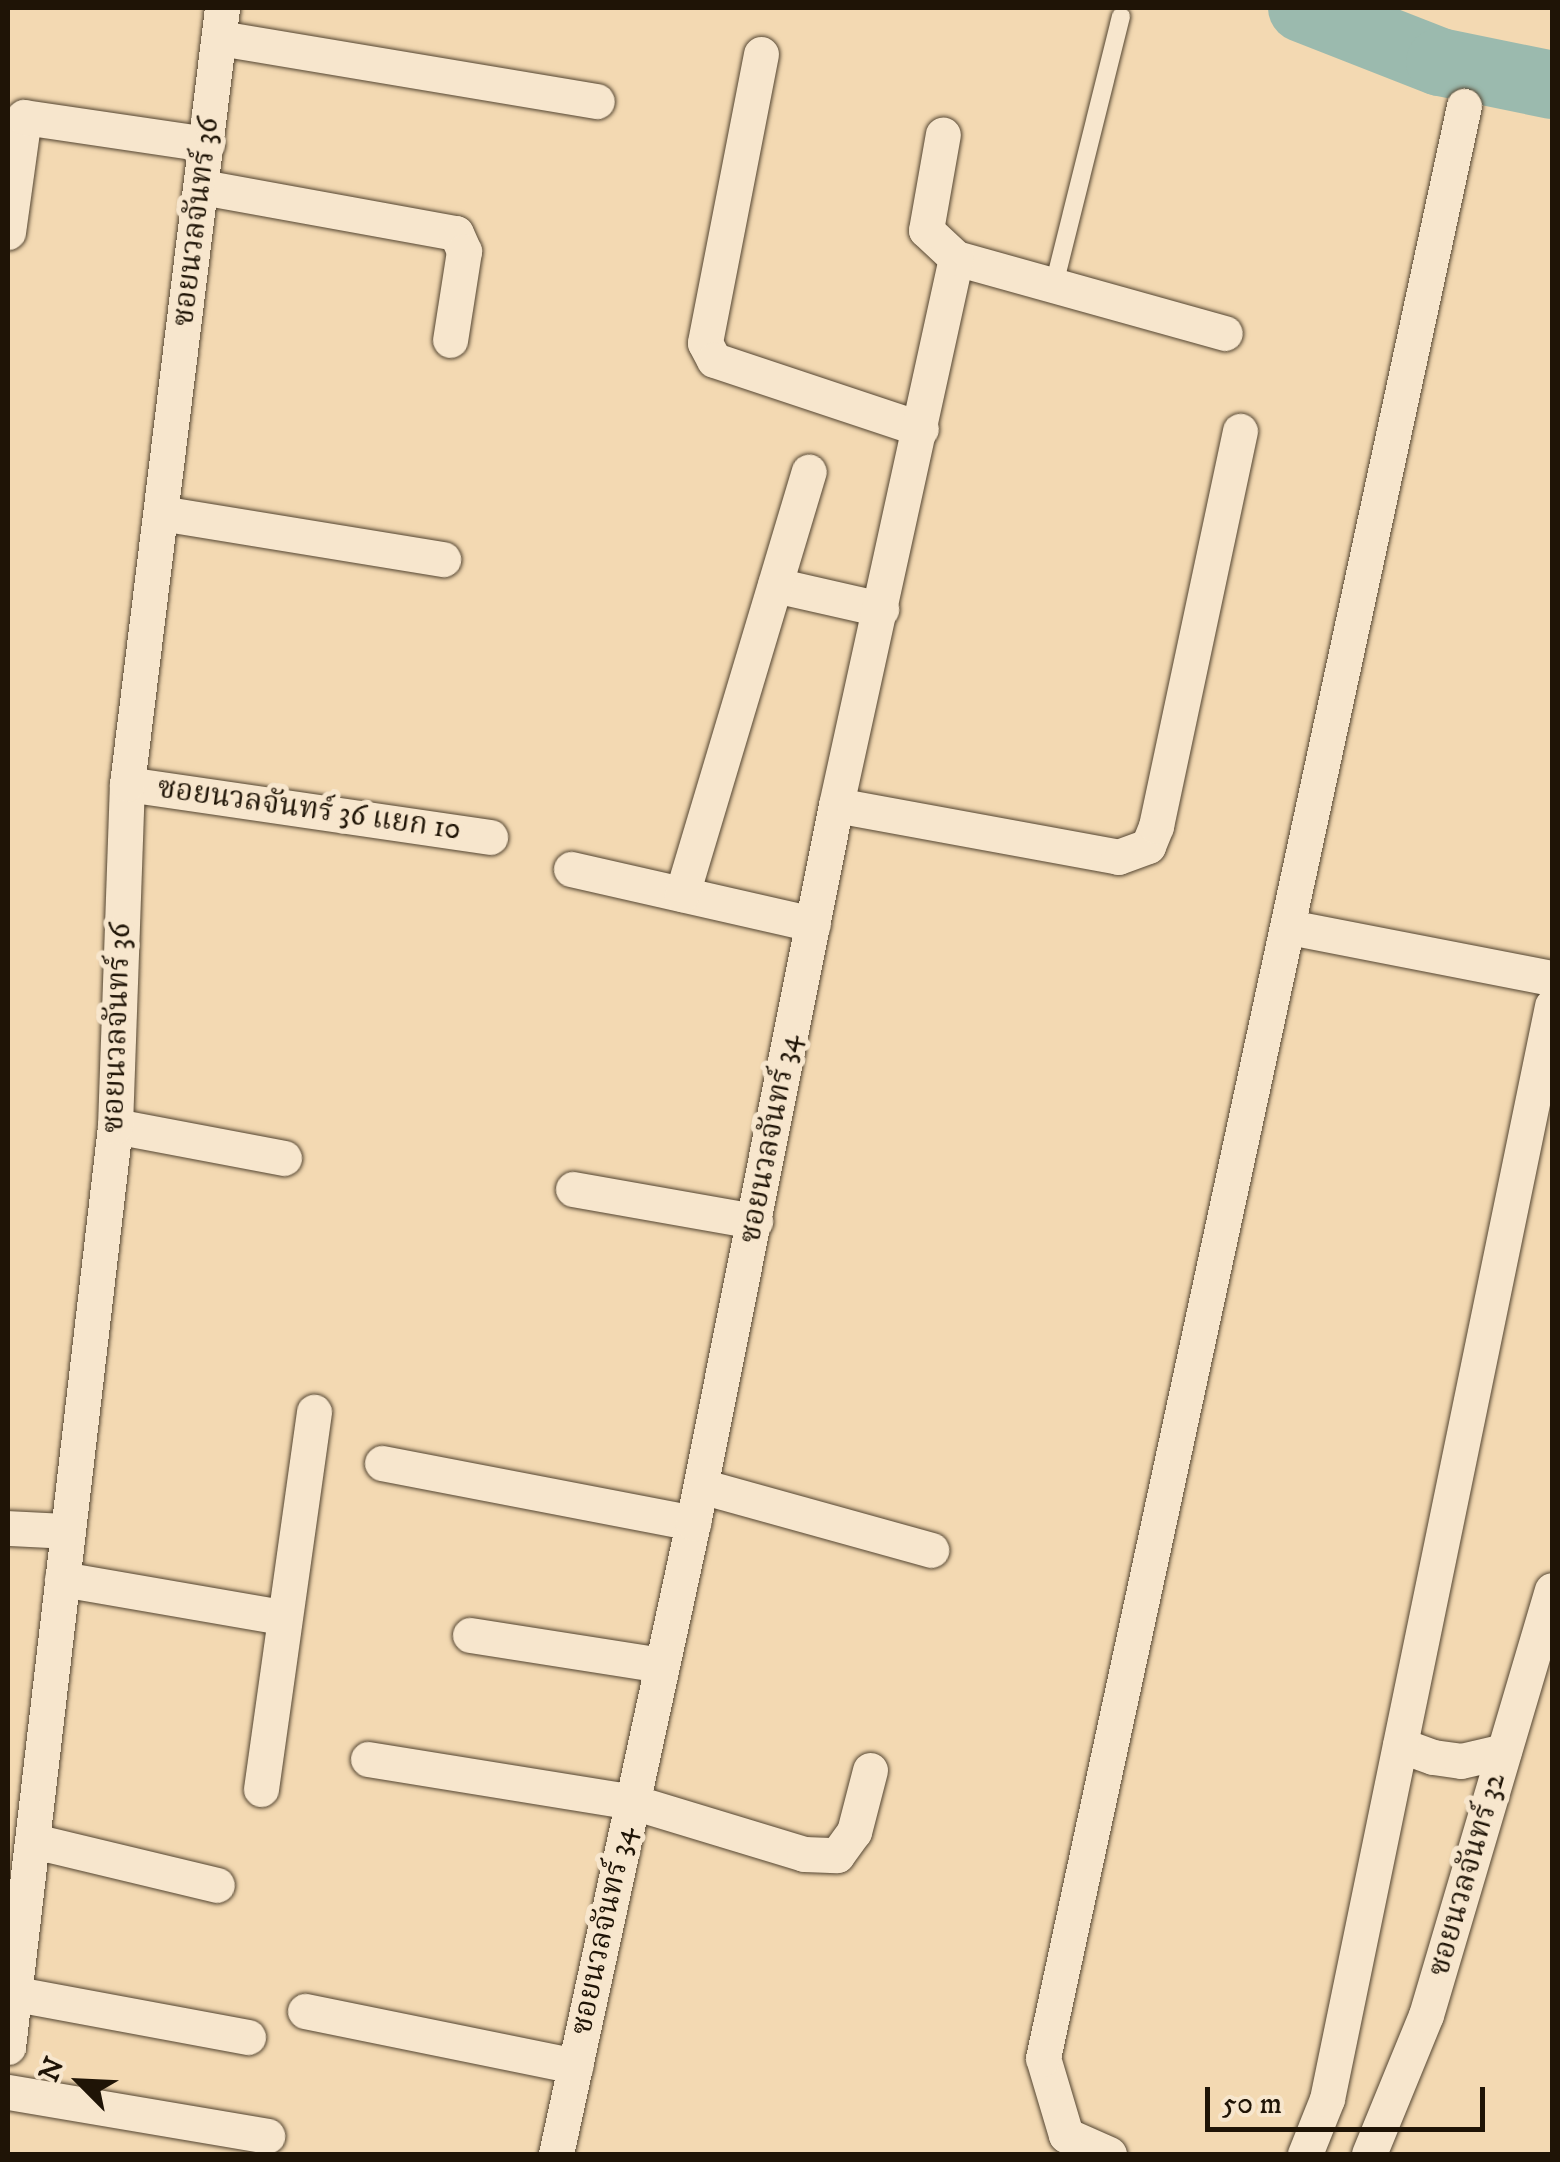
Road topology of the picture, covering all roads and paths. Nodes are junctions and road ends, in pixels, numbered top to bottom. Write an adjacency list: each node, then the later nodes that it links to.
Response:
1 (1120, 16): 12 (lane)
2 (220, 23): 4 (street); 8 (street, ซอยนวลจันทร์ 36)
3 (761, 54): 15 (street)
4 (598, 101)
5 (1464, 106): 28 (street)
6 (16, 116): 8 (street); 10 (street)
7 (944, 134): 11 (street)
8 (207, 144): 9 (street, ซอยนวลจันทร์ 36)
9 (202, 186): 14 (street); 18 (street, ซอยนวลจันทร์ 36)
10 (8, 232)
11 (956, 258): 12 (street); 15 (street, ซอยนวลจันทร์ 34)
12 (1054, 285): 13 (street)
13 (1225, 333)
14 (450, 340)
15 (921, 429): 21 (street, ซอยนวลจันทร์ 34)
16 (1240, 431): 23 (street)
17 (809, 472): 20 (street)
18 (161, 513): 19 (street); 22 (street, ซอยนวลจันทร์ 36)
19 (442, 559)
20 (775, 585): 21 (street); 26 (street)
21 (881, 610): 23 (street, ซอยนวลจันทร์ 34)
22 (127, 784): 24 (street, ซอยนวลจันทร์ 36 แยก 10); 31 (street, ซอยนวลจันทร์ 36)
23 (836, 805): 27 (street, ซอยนวลจันทร์ 34)
24 (490, 837)
25 (571, 869): 26 (street)
26 (682, 894): 27 (street)
27 (813, 924): 34 (street, ซอยนวลจันทร์ 34)
28 (1289, 927): 29 (street); 63 (street)
29 (1552, 978)
30 (1552, 1006): 47 (street)
31 (115, 1126): 32 (street); 40 (street, ซอยนวลจันทร์ 36)
32 (284, 1158)
33 (573, 1189): 34 (street)
34 (755, 1221): 37 (street, ซอยนวลจันทร์ 34)
35 (314, 1412): 44 (street)
36 (382, 1463): 38 (street)
37 (701, 1486): 38 (street, ซอยนวลจันทร์ 34); 41 (street)
38 (693, 1523): 46 (street, ซอยนวลจันทร์ 34)
39 (8, 1528): 40 (street)
40 (67, 1531): 42 (street, ซอยนวลจันทร์ 36)
41 (930, 1550)
42 (62, 1580): 44 (street); 53 (street, ซอยนวลจันทร์ 36)
43 (1552, 1590): 48 (street, ซอยนวลจันทร์ 32)
44 (282, 1616): 51 (street)
45 (470, 1636): 46 (street)
46 (662, 1665): 52 (street, ซอยนวลจันทร์ 34)
47 (1400, 1745): 48 (street); 64 (street)
48 (1504, 1752): 65 (street, ซอยนวลจันทร์ 32)
49 (368, 1759): 52 (street)
50 (870, 1770): 52 (street)
51 (261, 1790)
52 (632, 1802): 59 (street, ซอยนวลจันทร์ 34)
53 (34, 1841): 54 (street); 55 (street, ซอยนวลจันทร์ 36)
54 (217, 1885)
55 (16, 1994): 57 (street); 58 (street, ซอยนวลจันทร์ 36)
56 (305, 2011): 59 (street)
57 (248, 2038)
58 (8, 2047)
59 (575, 2066): 62 (street, ซอยนวลจันทร์ 34)
60 (8, 2092): 61 (street)
61 (267, 2136)
62 (556, 2154)
63 (1110, 2154)
64 (1305, 2154)
65 (1369, 2154)

